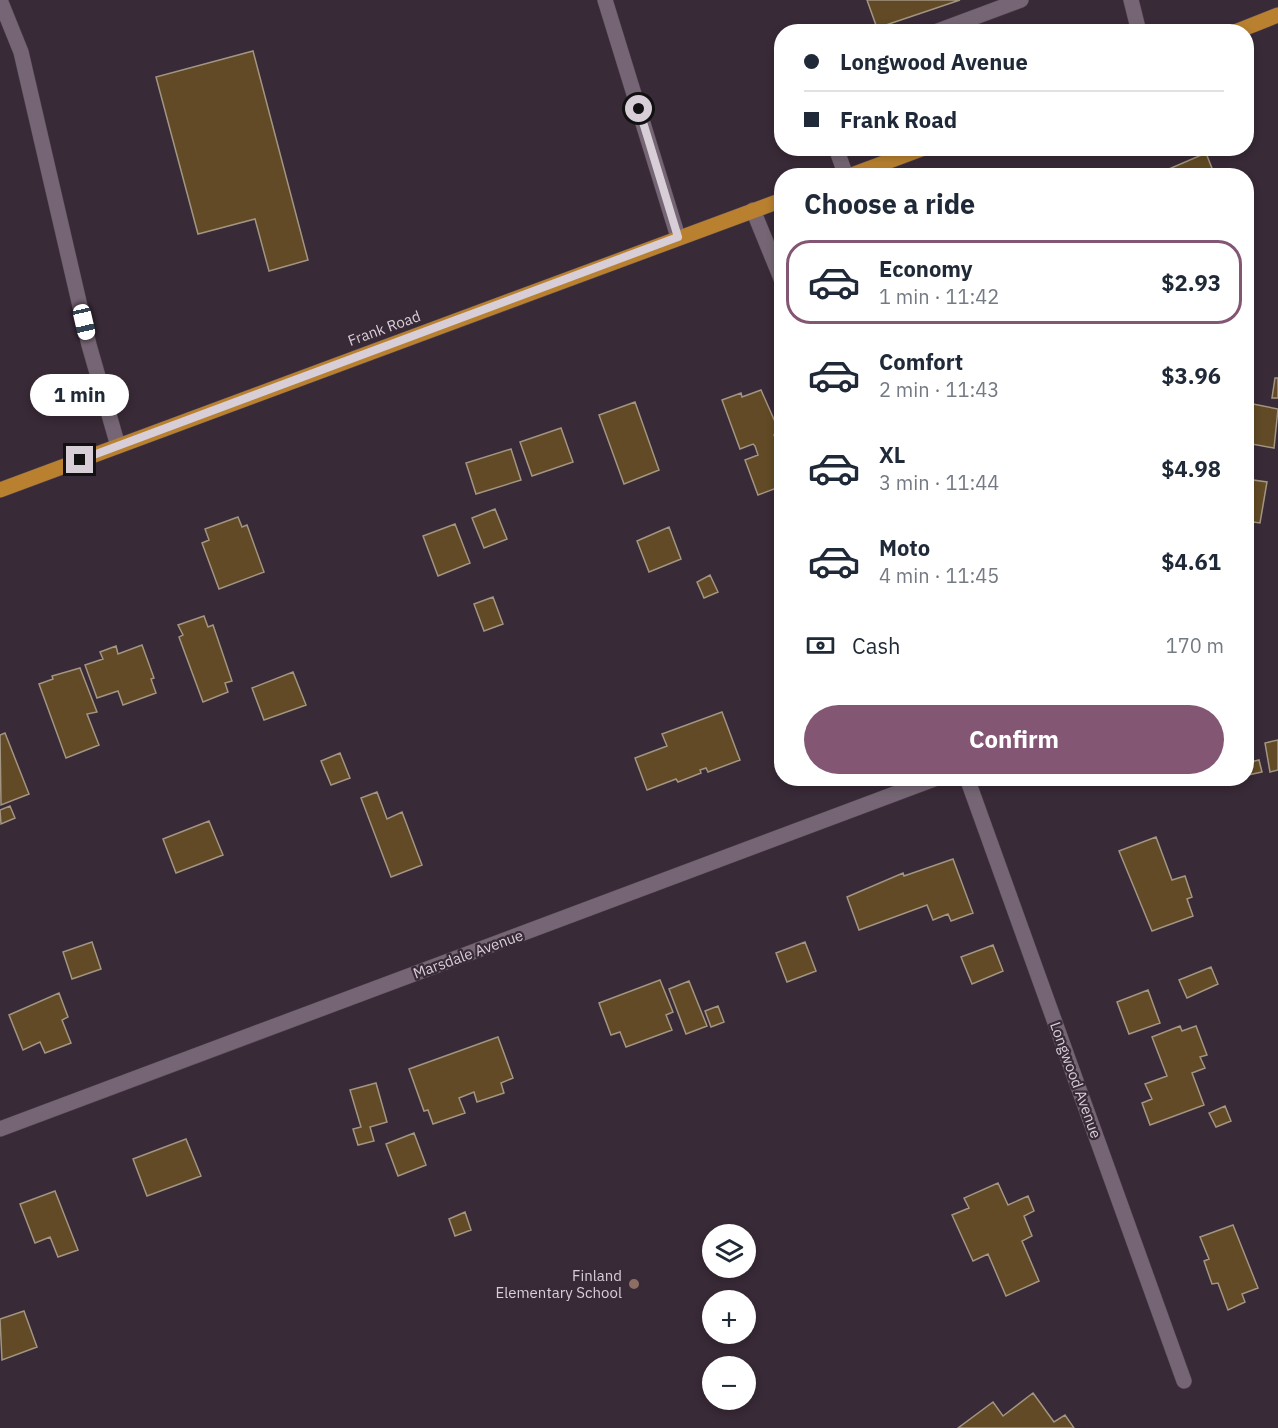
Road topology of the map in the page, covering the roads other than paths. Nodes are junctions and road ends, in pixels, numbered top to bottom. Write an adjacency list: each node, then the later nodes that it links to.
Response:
1 (0, 0): 15 (street)
2 (604, 0): 13 (street)
3 (1020, 0): 6 (street)
4 (1131, 0): 7 (street)
5 (1278, 15): 8 (main road)
6 (956, 24)
7 (1137, 24)
8 (1254, 24)
9 (902, 156): 10 (main road)
10 (869, 168)
11 (774, 203): 12 (main road, Frank Road)
12 (753, 210): 13 (main road, Frank Road); 14 (street)
13 (678, 237): 15 (main road, Frank Road)
14 (774, 261)
15 (118, 446): 16 (main road, Frank Road)
16 (0, 490)
17 (916, 786): 19 (street, Marsdale Avenue)
18 (969, 786): 20 (street, Longwood Avenue)
19 (0, 1129)
20 (1184, 1382)

